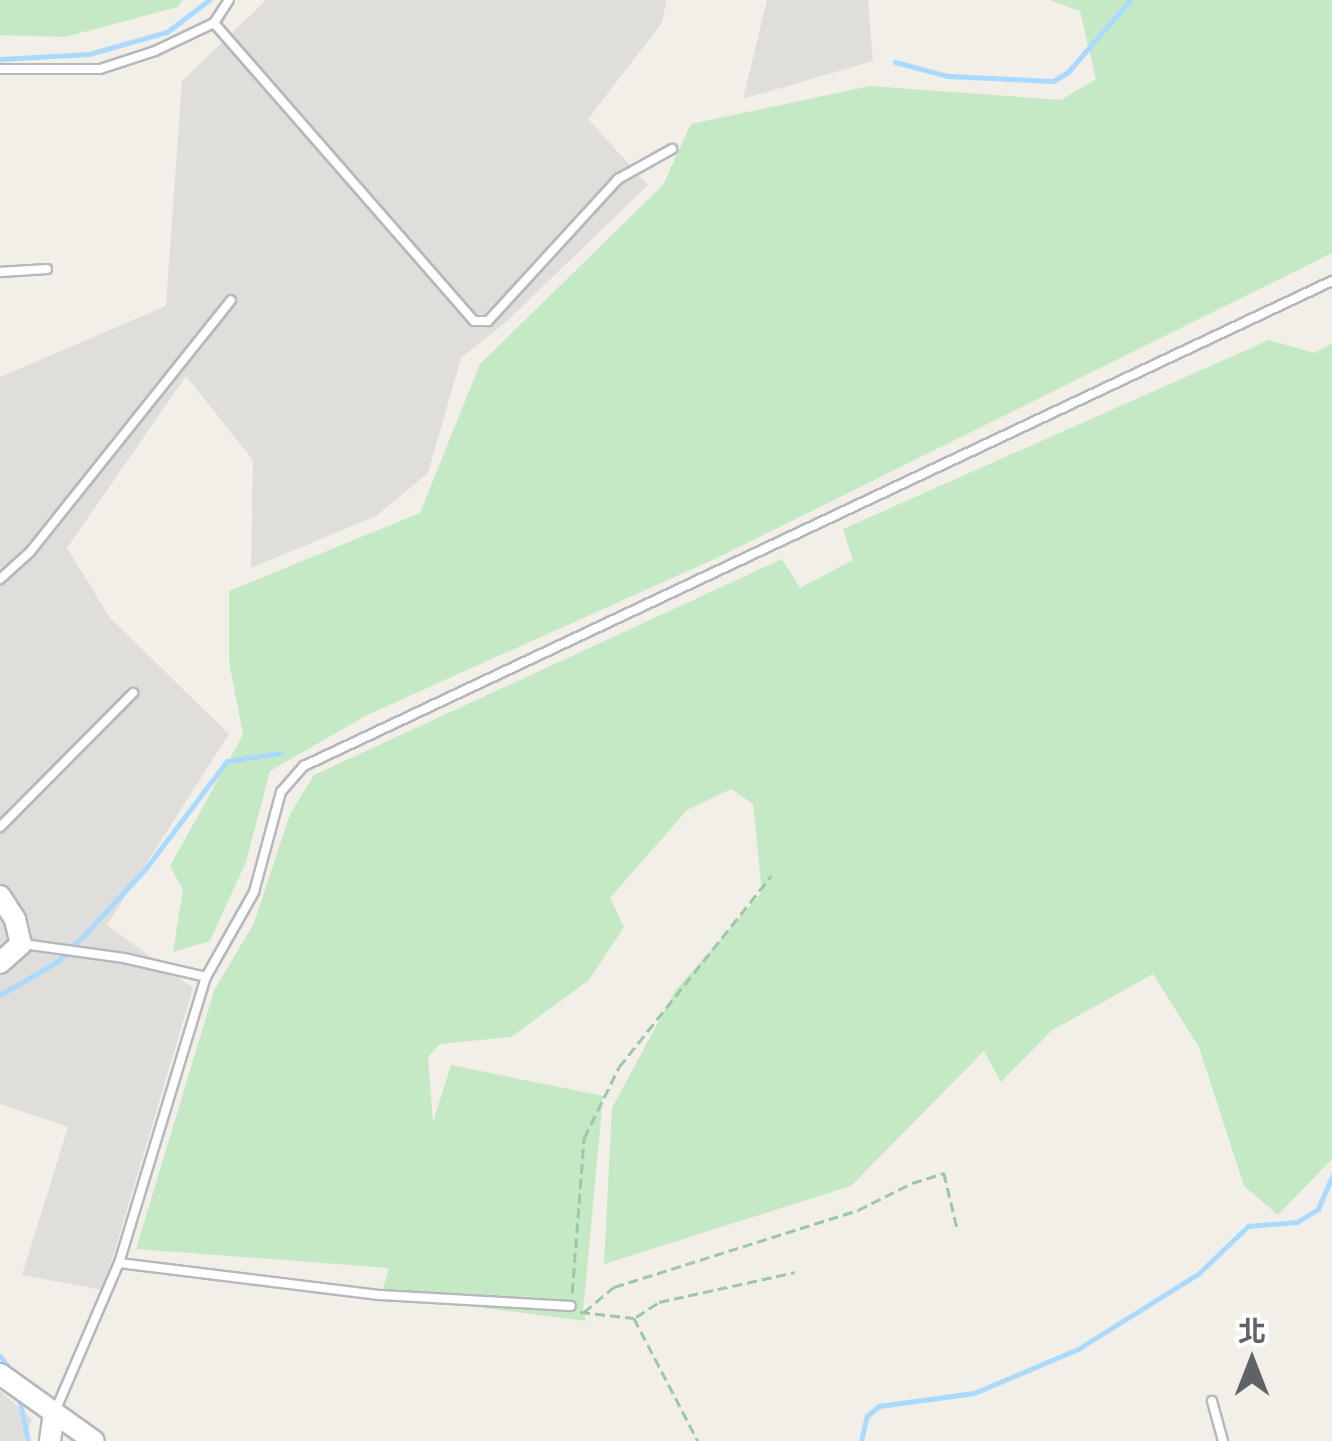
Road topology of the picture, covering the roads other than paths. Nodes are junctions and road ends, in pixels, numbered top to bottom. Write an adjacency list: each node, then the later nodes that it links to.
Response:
1 (229, 0): 2 (lane)
2 (214, 23): 3 (lane); 4 (lane)
3 (0, 69)
4 (672, 149)
5 (46, 269): 6 (lane)
6 (0, 272)
7 (1332, 281): 15 (lane)
8 (231, 300): 9 (lane)
9 (0, 579)
10 (133, 693): 11 (lane)
11 (0, 827)
12 (0, 896): 13 (street)
13 (20, 944): 14 (street); 15 (lane)
14 (0, 962)
15 (206, 977): 16 (lane)
16 (119, 1263): 17 (lane); 20 (lane)
17 (571, 1306)
18 (0, 1374): 20 (street)
19 (1212, 1401): 23 (lane)
20 (54, 1414): 21 (street); 22 (street)
21 (50, 1441)
22 (94, 1441)
23 (1223, 1441)

